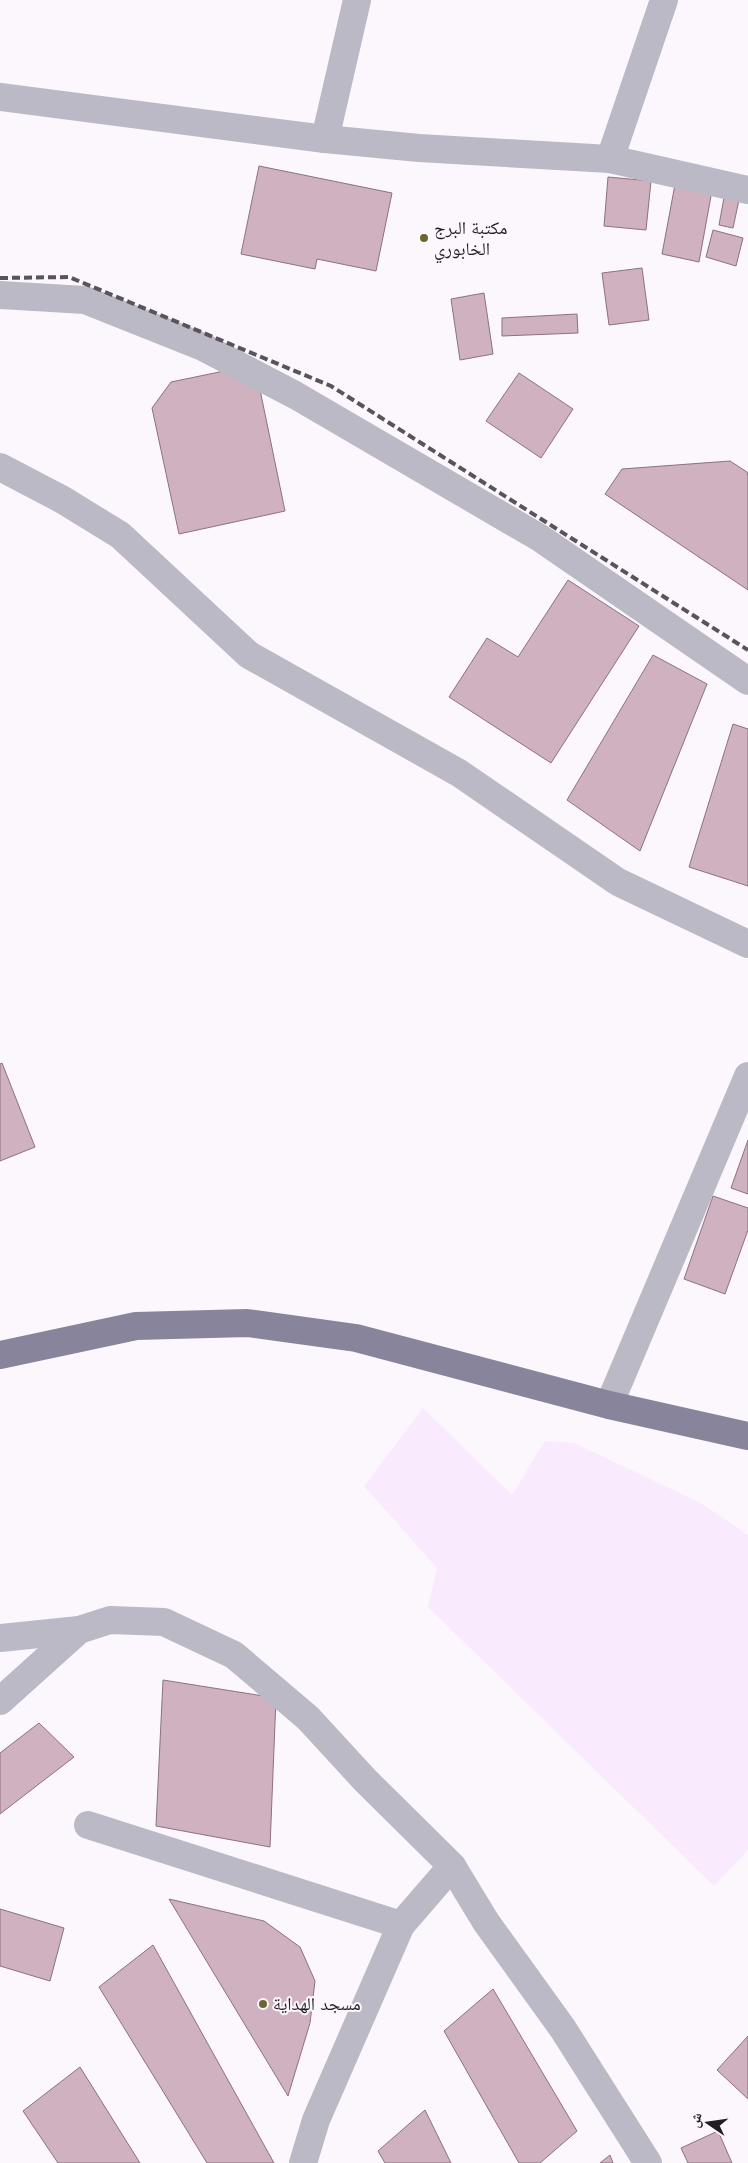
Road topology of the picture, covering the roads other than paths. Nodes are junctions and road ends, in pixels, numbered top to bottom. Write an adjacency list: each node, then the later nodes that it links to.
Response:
1 (357, 0): 4 (street)
2 (664, 0): 5 (street)
3 (0, 97): 4 (street)
4 (325, 139): 5 (street)
5 (610, 159): 6 (street)
6 (748, 190)
7 (0, 295): 9 (street)
8 (0, 467): 10 (street)
9 (748, 682)
10 (748, 944)
11 (748, 1076): 13 (street)
12 (0, 1355): 13 (main road)
13 (609, 1405): 14 (main road)
14 (748, 1436)
15 (79, 1630): 16 (street); 17 (street); 19 (street)
16 (0, 1638)
17 (0, 1701)
18 (88, 1825): 20 (street)
19 (452, 1866): 20 (street); 22 (street)
20 (400, 1925): 21 (street)
21 (303, 2163)
22 (648, 2163)

